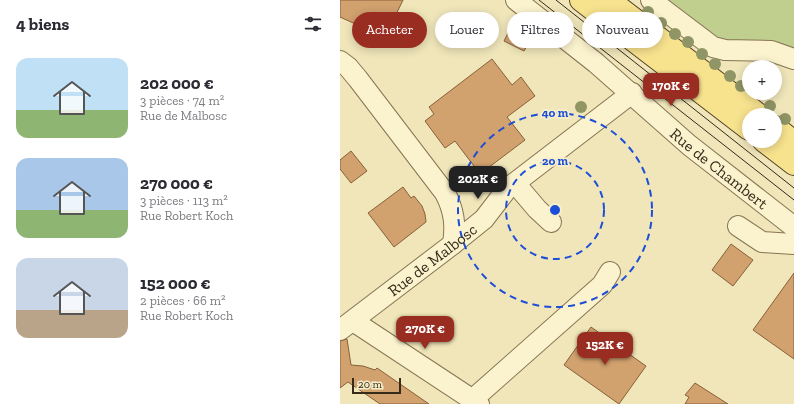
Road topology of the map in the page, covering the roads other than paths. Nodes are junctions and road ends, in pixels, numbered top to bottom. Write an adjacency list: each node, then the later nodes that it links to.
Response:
1 (516, 0): 7 (street, Rue de Chambert)
2 (581, 0): 9 (main road)
3 (609, 0): 8 (main road)
4 (651, 0): 5 (street)
5 (794, 59)
6 (340, 61): 18 (street)
7 (632, 93): 14 (street, Rue de Malbosc); 17 (street, Rue de Chambert)
8 (750, 108)
9 (742, 124)
10 (782, 133): 11 (main road)
11 (794, 142)
12 (773, 148): 13 (main road)
13 (794, 164)
14 (515, 183): 15 (street); 18 (street, Rue de Malbosc)
15 (551, 222)
16 (738, 226): 19 (street)
17 (794, 227)
18 (453, 244): 21 (street, Rue de Malbosc)
19 (794, 244)
20 (610, 272): 22 (street)
21 (347, 325): 22 (street)
22 (479, 397)

